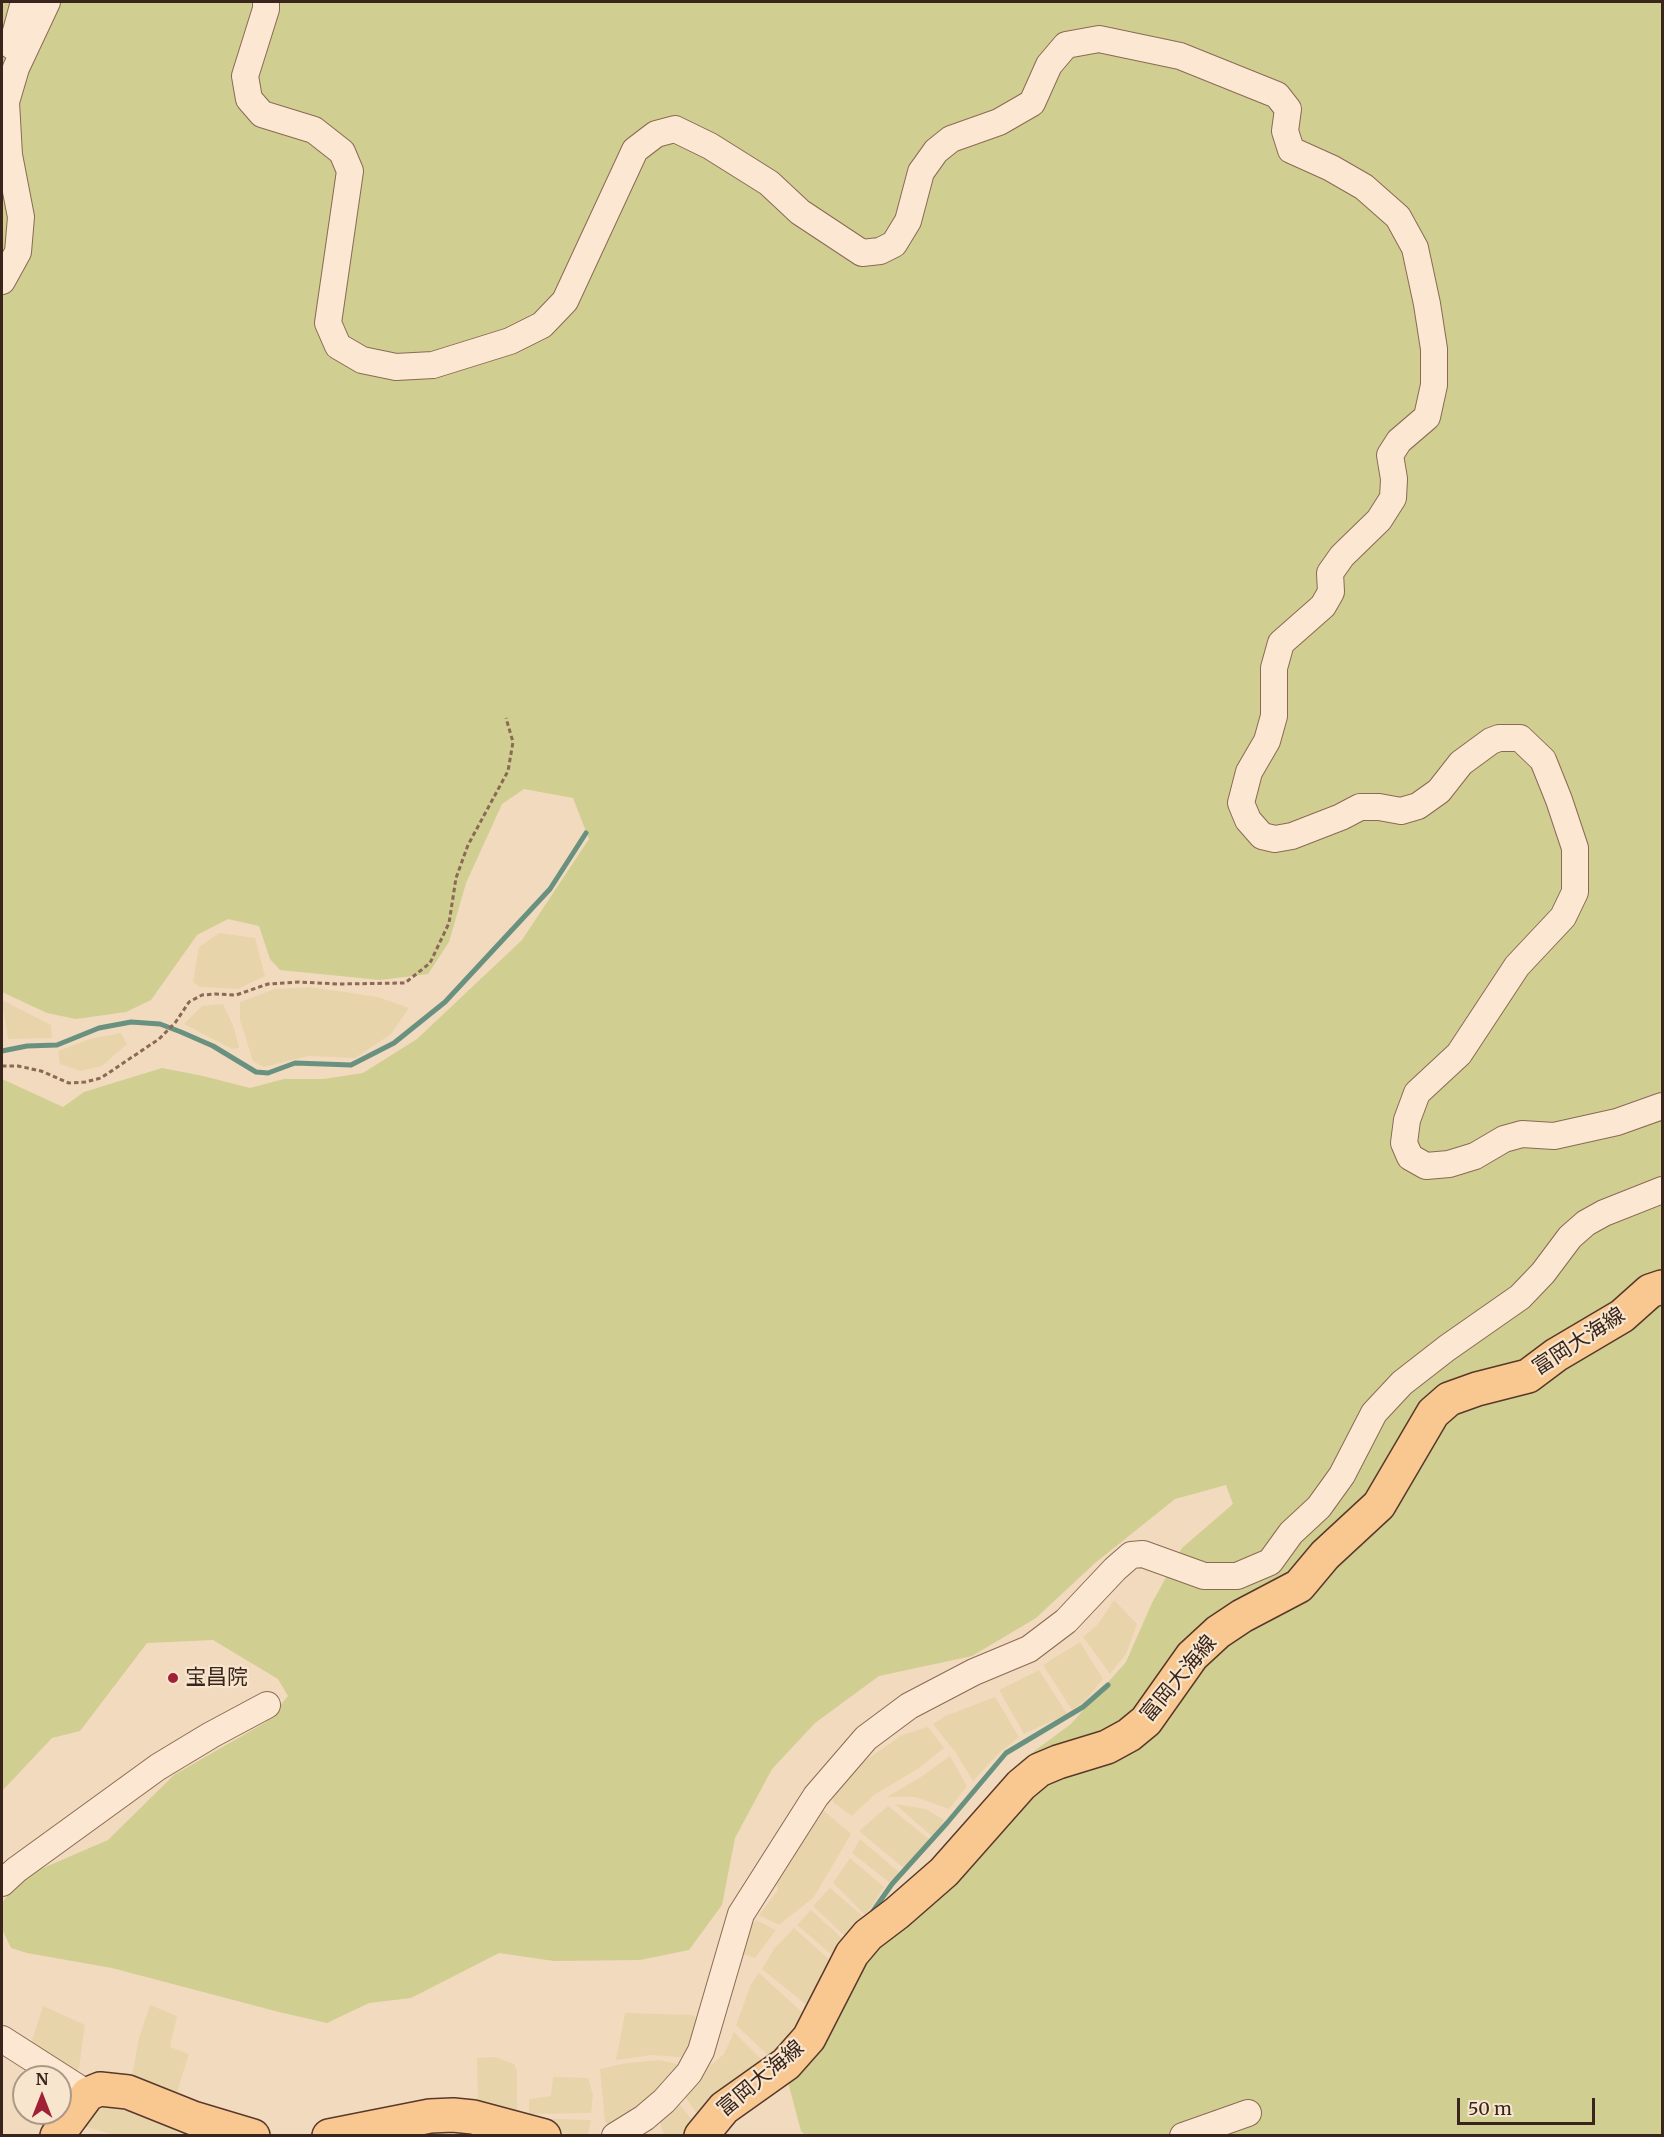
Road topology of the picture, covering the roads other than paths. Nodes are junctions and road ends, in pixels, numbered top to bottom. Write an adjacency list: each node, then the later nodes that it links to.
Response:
1 (24, 2): 4 (street)
2 (47, 2): 5 (street)
3 (266, 2): 7 (street)
4 (2, 60)
5 (4, 96): 6 (street)
6 (2, 281)
7 (1662, 1106)
8 (1662, 1190): 19 (street)
9 (1662, 1287): 20 (main road, 富岡大海線)
10 (267, 1706): 11 (street)
11 (2, 1883)
12 (2, 2039): 13 (street)
13 (88, 2094): 15 (main road); 16 (main road)
14 (1248, 2113): 21 (street)
15 (57, 2136)
16 (253, 2136)
17 (329, 2136): 18 (main road)
18 (544, 2136)
19 (615, 2136)
20 (700, 2136)
21 (1183, 2136)

